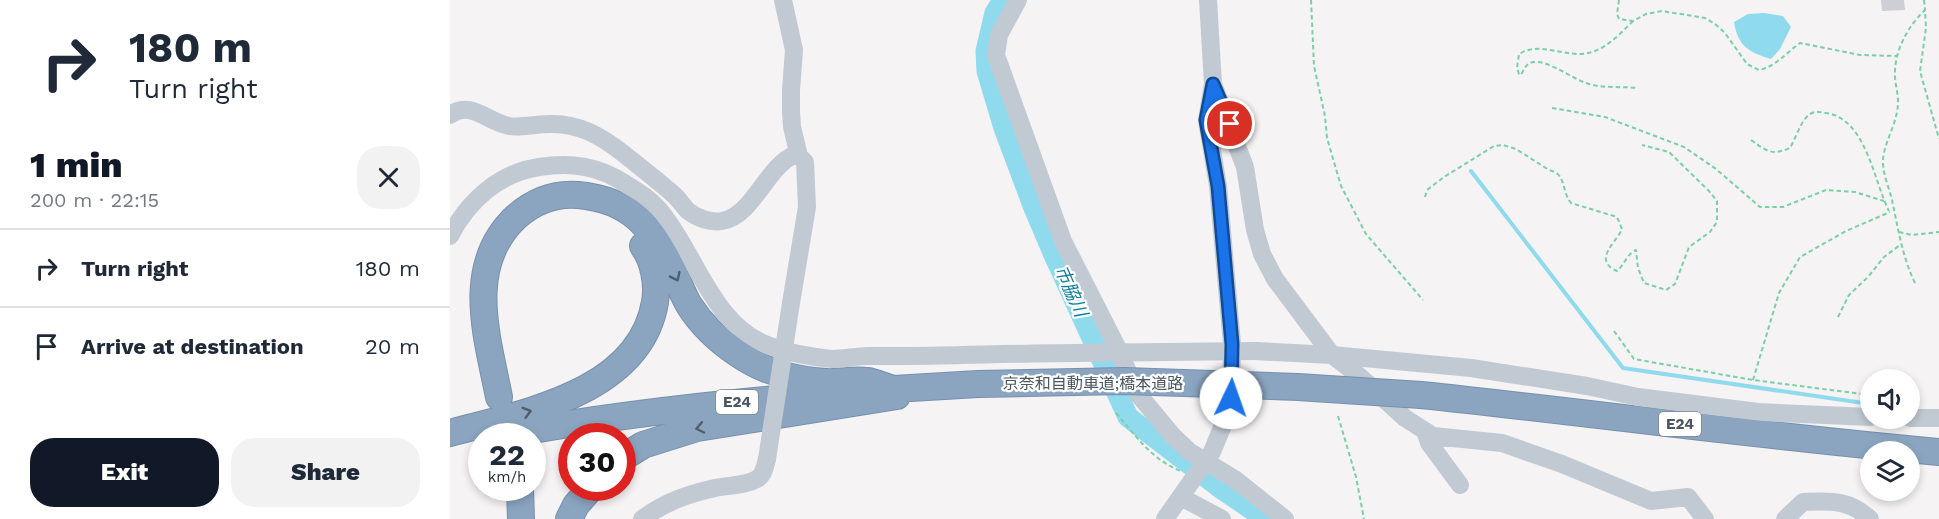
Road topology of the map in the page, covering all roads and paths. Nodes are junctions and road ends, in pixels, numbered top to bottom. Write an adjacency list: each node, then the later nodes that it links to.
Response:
1 (783, 0): 17 (street)
2 (1018, 0): 49 (street)
3 (1208, 0): 10 (street)
4 (1311, 0): 29 (path)
5 (1619, 0): 8 (path)
6 (1924, 0): 7 (path)
7 (1925, 10): 9 (path); 14 (path)
8 (1633, 21): 9 (path); 11 (path)
9 (1897, 56): 22 (path)
10 (1213, 84): 32 (street); 49 (street)
11 (1638, 88)
12 (1552, 108): 20 (path)
13 (450, 115): 18 (street)
14 (1939, 139)
15 (1751, 140): 20 (path)
16 (1642, 146): 19 (path)
17 (800, 156): 18 (street); 59 (street, bridge)
18 (675, 196): 21 (street)
19 (1425, 197)
20 (1884, 201): 23 (path)
21 (661, 211): 26 (street); 32 (street, bridge)
22 (1894, 212): 23 (path); 24 (path)
23 (1890, 213): 33 (path)
24 (1899, 232): 25 (path); 27 (path)
25 (1939, 232)
26 (450, 236)
27 (1900, 245): 28 (path); 30 (path)
28 (1915, 284)
29 (1423, 300)
30 (1838, 317)
31 (1614, 331): 33 (path)
32 (1332, 355): 39 (street); 43 (street)
33 (1753, 380): 36 (path)
34 (944, 386): 35 (highway, 京奈和自動車道;橋本道路 / E24); 47 (highway, one-way to 47); 48 (highway, 京奈和自動車道;橋本道路 / E24, bridge)
35 (893, 389): 42 (highway, 京奈和自動車道;橋本道路 / E24); 44 (highway, one-way to 35)
36 (1860, 394)
37 (1116, 413): 50 (path)
38 (1338, 416): 63 (path)
39 (1860, 417)
40 (1920, 417): 41 (street)
41 (1939, 418)
42 (546, 428)
43 (1425, 431): 51 (street); 64 (street)
44 (450, 433)
45 (468, 443): 46 (highway)
46 (450, 446)
47 (636, 449)
48 (1939, 452)
49 (1205, 461): 52 (street); 62 (street)
50 (1184, 472)
51 (1460, 485)
52 (1181, 497): 60 (street); 61 (street)
53 (510, 501): 56 (highway)
54 (520, 501): 57 (highway)
55 (580, 501): 58 (highway)
56 (510, 519)
57 (521, 519)
58 (569, 519)
59 (642, 519)
60 (1165, 519)
61 (1222, 519)
62 (1285, 519)
63 (1364, 519)
64 (1705, 519)
65 (1785, 519): 66 (street)
66 (1870, 519)

